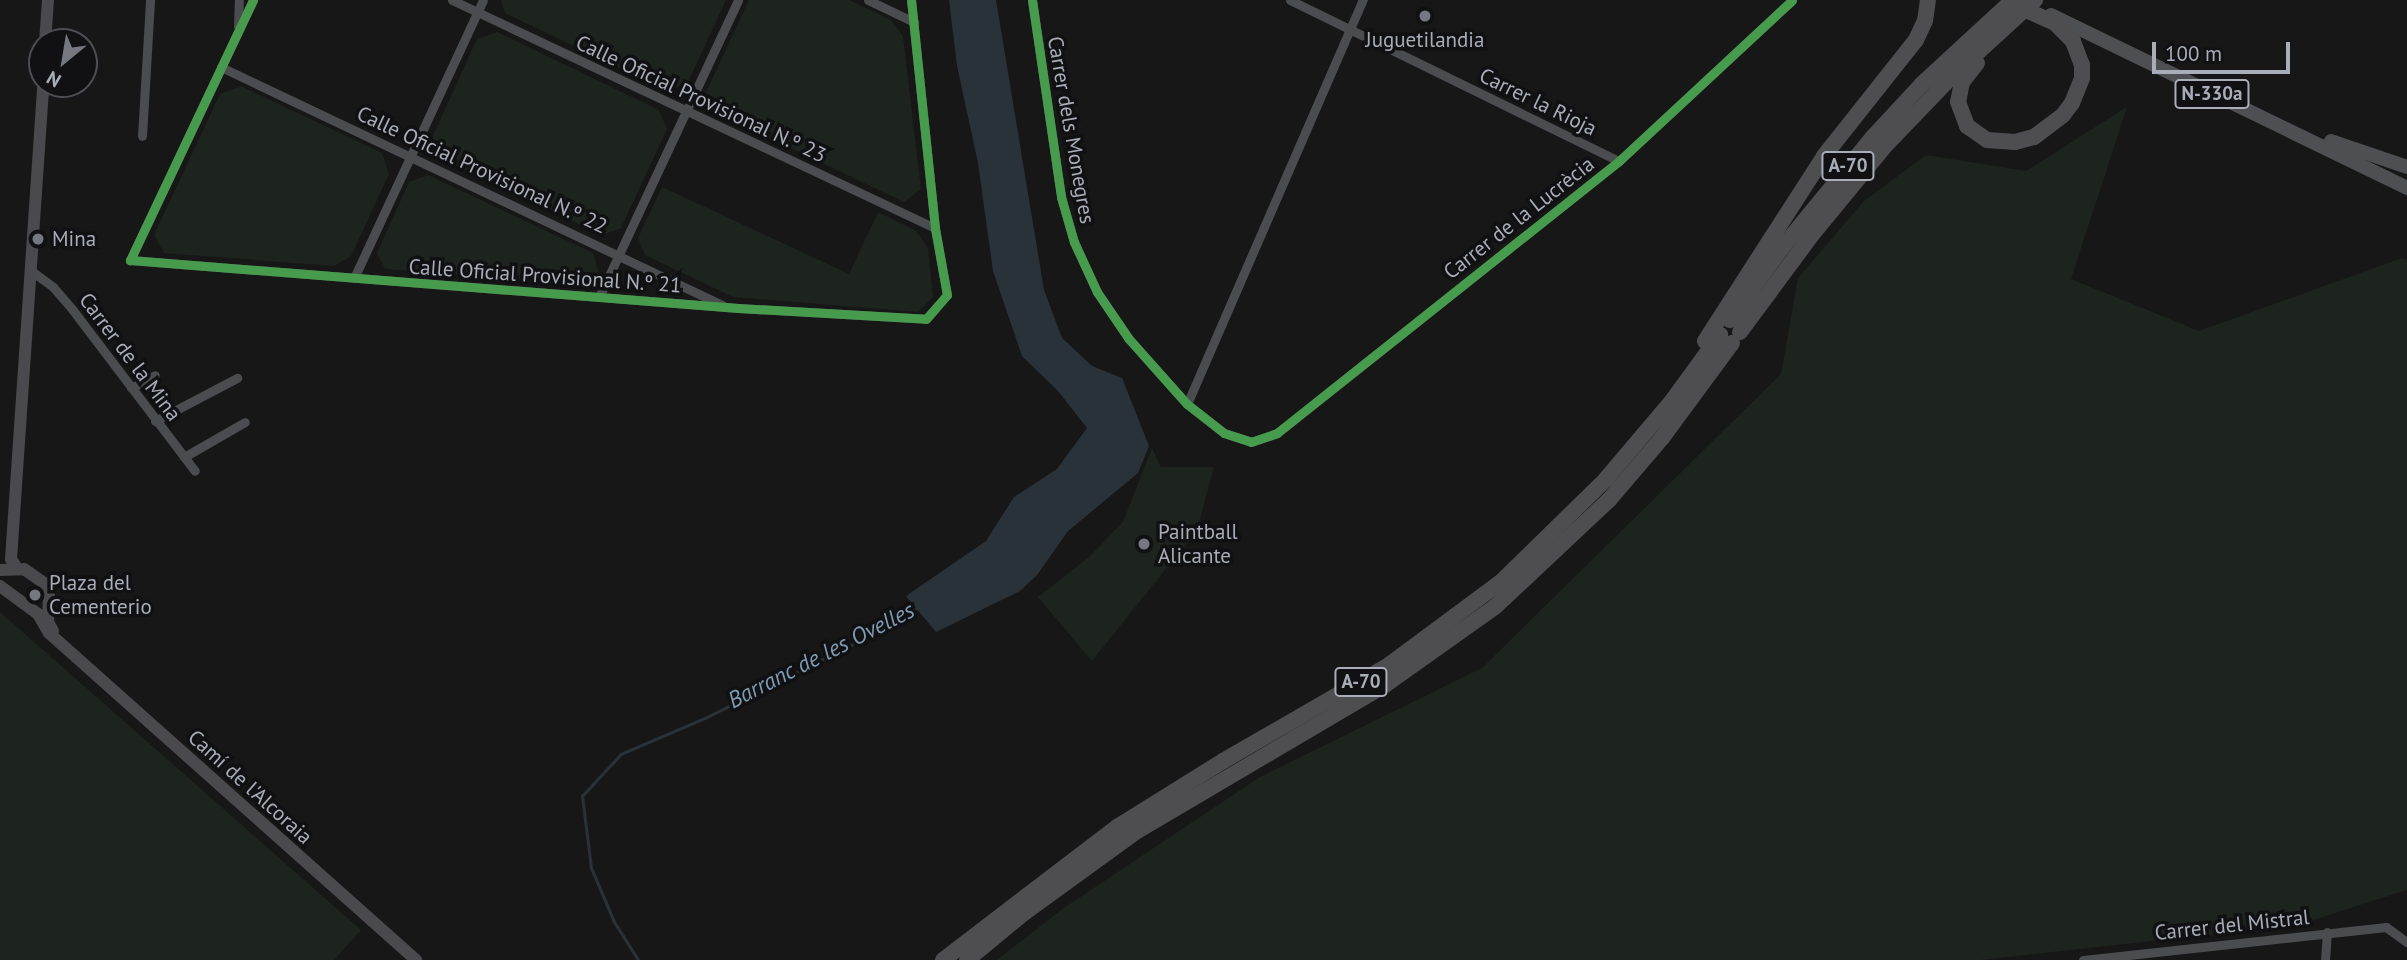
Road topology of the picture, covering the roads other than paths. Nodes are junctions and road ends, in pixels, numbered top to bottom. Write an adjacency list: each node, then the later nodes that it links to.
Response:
1 (48, 0): 22 (street)
2 (150, 0): 29 (street)
3 (239, 0): 24 (street)
4 (253, 0): 24 (street)
5 (452, 0): 19 (street, Calle Oficial Provisional N.º 23)
6 (482, 0): 19 (street)
7 (738, 0): 27 (street)
8 (868, 0): 20 (street)
9 (911, 0): 20 (street)
10 (1032, 0): 46 (street, Carrer dels Monegres)
11 (1290, 0): 23 (street, Carrer la Rioja)
12 (1363, 0): 23 (street)
13 (1792, 0): 32 (street, Carrer de la Lucrècia)
14 (1928, 0): 52 (highway)
15 (2006, 0): 21 (highway)
16 (2015, 0): 21 (highway, A-70); 28 (main road, N-330a)
17 (2034, 0): 21 (highway, A-70); 30 (main road, N-330a)
18 (2047, 0): 21 (highway)
19 (477, 12): 27 (street, Calle Oficial Provisional N.º 23); 31 (street)
20 (914, 22): 36 (street)
21 (2003, 24): 42 (highway, A-70)
22 (46, 28)
23 (1349, 30): 32 (street, Carrer la Rioja); 46 (street)
24 (237, 33): 25 (street)
25 (221, 67): 31 (street, Calle Oficial Provisional N.º 22); 39 (street, Calle Oficial Provisional N.º 21)
26 (42, 98): 38 (street)
27 (687, 112): 36 (street, Calle Oficial Provisional N.º 23); 37 (street)
28 (2287, 130): 34 (main road); 35 (main road, N-330a)
29 (142, 135)
30 (2331, 141): 33 (main road); 34 (main road, N-330a)
31 (410, 156): 37 (street, Calle Oficial Provisional N.º 22); 39 (street)
32 (1619, 161): 49 (street, Carrer de la Lucrècia)
33 (2407, 167)
34 (2407, 180)
35 (2407, 188)
36 (935, 228): 41 (street, Calle Oficial Provisional N.º 21)
37 (619, 254): 40 (street); 41 (street, Calle Oficial Provisional N.º 22)
38 (30, 270): 45 (street, Carrer de la Mina); 53 (street)
39 (354, 278): 40 (street, Calle Oficial Provisional N.º 21)
40 (599, 297): 41 (street, Calle Oficial Provisional N.º 21)
41 (726, 307)
42 (1729, 335): 52 (highway, A-70); 63 (highway, A-70)
43 (155, 375): 45 (street)
44 (237, 378): 47 (street)
45 (131, 388): 47 (street, Carrer de la Mina)
46 (1187, 404): 49 (street, Carrer dels Monegres)
47 (155, 421): 50 (street, Carrer de la Mina)
48 (245, 422): 50 (street)
49 (1251, 442)
50 (184, 457): 51 (street, Carrer de la Mina)
51 (195, 471)
52 (1567, 521): 62 (highway, A-70)
53 (17, 568): 54 (street); 55 (street); 56 (street)
54 (0, 570)
55 (4, 587): 57 (street, Camí de l'Alcoraia)
56 (50, 605): 57 (street); 58 (street)
57 (38, 614): 58 (street, Camí de l'Alcoraia)
58 (60, 640): 61 (street, Camí de l'Alcoraia)
59 (2327, 932): 60 (street, Carrer del Mistral); 64 (street, Carrer del Mistral); 65 (street)
60 (2407, 942)
61 (416, 960)
62 (943, 960)
63 (967, 960)
64 (2083, 960)
65 (2325, 960)

